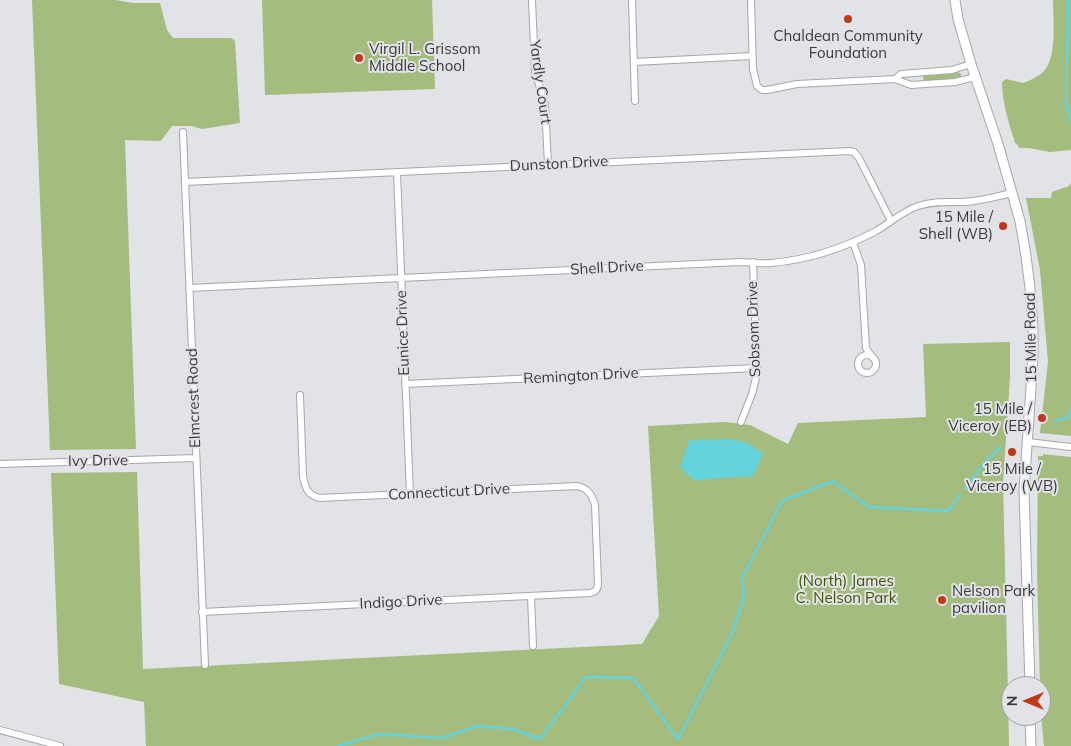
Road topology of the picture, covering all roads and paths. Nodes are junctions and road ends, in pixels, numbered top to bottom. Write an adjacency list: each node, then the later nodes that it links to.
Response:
1 (532, 0): 12 (street, Yardly Court)
2 (632, 0): 6 (street)
3 (750, 0): 5 (street)
4 (955, 0): 7 (main road, 15 Mile Road)
5 (752, 56): 6 (street); 9 (street)
6 (634, 62): 10 (street)
7 (970, 64): 8 (main road, 15 Mile Road); 9 (street)
8 (975, 77): 9 (street); 15 (main road, 15 Mile Road)
9 (895, 79)
10 (635, 101)
11 (183, 132): 14 (street, Elmcrest Road)
12 (548, 164): 13 (street, Dunston Drive); 16 (street, Dunston Drive)
13 (397, 172): 14 (street, Dunston Drive); 19 (street, Eunice Drive)
14 (185, 182): 20 (street, Elmcrest Road)
15 (1012, 193): 16 (street, Shell Drive); 28 (main road, 15 Mile Road)
16 (891, 221): 17 (street, Shell Drive)
17 (853, 242): 18 (street, Shell Drive); 21 (street)
18 (753, 262): 19 (street, Shell Drive); 24 (street, Sobsom Drive)
19 (401, 278): 20 (street, Shell Drive); 25 (street, Eunice Drive)
20 (189, 288): 30 (street, Elmcrest Road)
21 (866, 348): 22 (street); 23 (street)
22 (872, 357): 23 (street); 23 (street)
23 (861, 358)
24 (757, 368): 25 (street, Remington Drive); 27 (street, Sobsom Drive)
25 (405, 384): 32 (street, Eunice Drive)
26 (300, 395): 32 (street, Connecticut Drive)
27 (741, 422)
28 (1028, 442): 29 (street); 38 (main road, 15 Mile Road)
29 (1071, 447)
30 (196, 458): 31 (street, Ivy Drive); 35 (street, Elmcrest Road)
31 (0, 464)
32 (410, 494): 33 (street, Connecticut Drive)
33 (598, 588): 34 (street, Indigo Drive)
34 (531, 596): 35 (street, Indigo Drive); 36 (street)
35 (202, 612): 37 (street, Elmcrest Road)
36 (533, 646)
37 (205, 665)
38 (1030, 676)
39 (1030, 726): 42 (main road)
40 (0, 730): 41 (street)
41 (60, 746)
42 (1031, 746)

